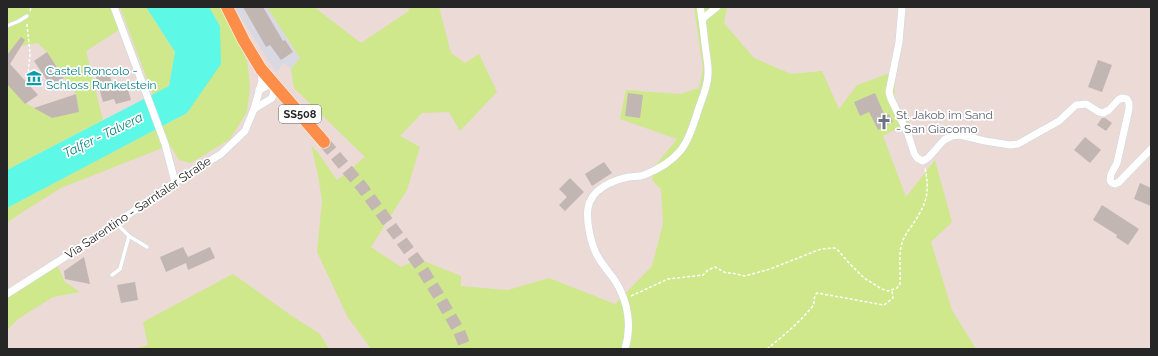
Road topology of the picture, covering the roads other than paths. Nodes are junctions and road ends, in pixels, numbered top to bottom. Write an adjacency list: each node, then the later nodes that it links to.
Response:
1 (114, 7): 15 (street)
2 (227, 7): 9 (main road, SS508)
3 (700, 7): 7 (street)
4 (717, 7): 7 (street)
5 (902, 7): 14 (street)
6 (27, 16): 8 (lane)
7 (702, 19): 21 (street)
8 (7, 26)
9 (261, 69): 10 (street, Via Sarentino - Sarntaler Straße); 11 (main road, SS508)
10 (259, 90): 11 (street); 12 (street, Via Sarentino - Sarntaler Straße)
11 (274, 92): 12 (street); 13 (main road, SS508)
12 (254, 109): 15 (street, Via Sarentino - Sarntaler Straße)
13 (324, 142)
14 (1151, 148)
15 (175, 182): 16 (street, Via Sarentino - Sarntaler Straße)
16 (116, 223): 17 (lane); 20 (street, Via Sarentino - Sarntaler Straße)
17 (129, 236): 18 (lane); 19 (lane)
18 (147, 247)
19 (112, 275)
20 (7, 294)
21 (625, 349)

